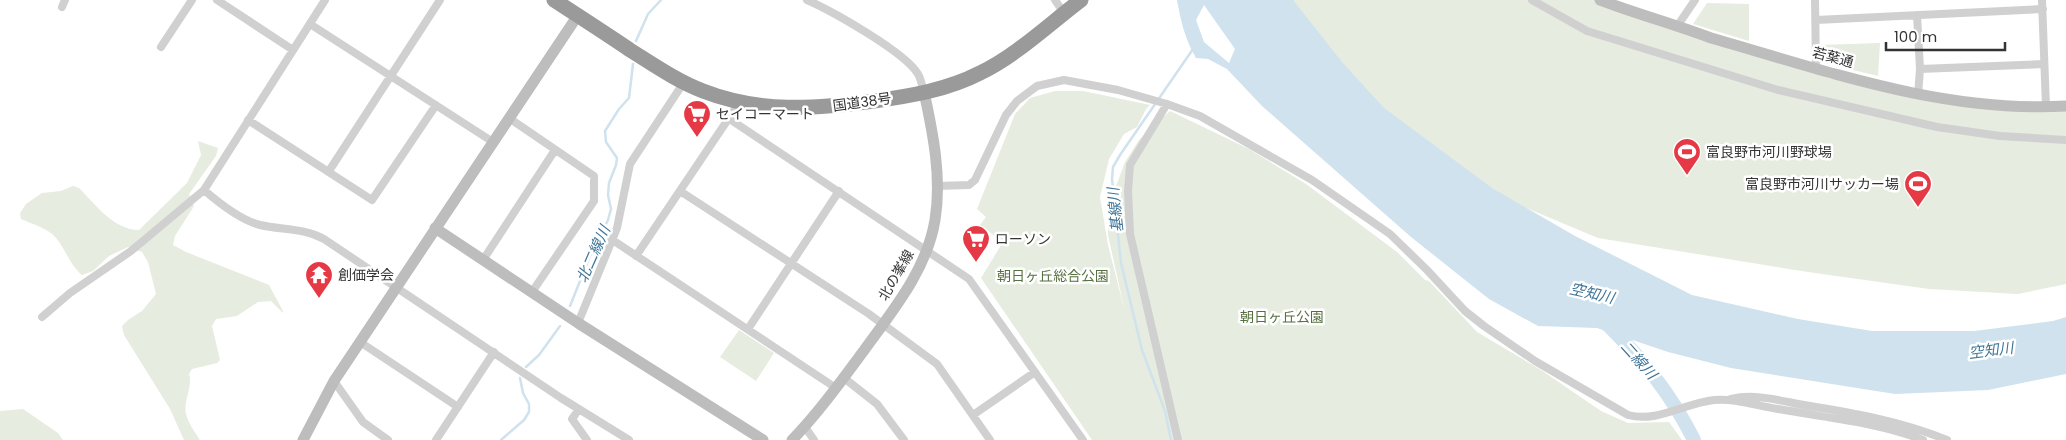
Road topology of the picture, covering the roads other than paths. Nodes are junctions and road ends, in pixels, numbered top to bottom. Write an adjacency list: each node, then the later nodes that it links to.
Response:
1 (192, 0): 20 (street)
2 (217, 0): 21 (street)
3 (325, 0): 18 (street)
4 (440, 0): 25 (street)
5 (554, 0): 15 (highway, 国道38号)
6 (807, 0): 27 (street)
7 (1055, 0): 13 (street)
8 (1532, 0): 37 (street)
9 (1600, 0): 19 (street, 若葉通)
10 (1695, 0): 19 (street)
11 (1815, 0): 17 (street)
12 (2042, 0): 14 (street)
13 (1073, 6): 27 (highway, 国道38号)
14 (2043, 9): 16 (street); 22 (street)
15 (578, 15): 26 (highway, 国道38号); 34 (street)
16 (1917, 15): 17 (street); 24 (street)
17 (1816, 20): 23 (street)
18 (310, 24): 21 (street); 25 (street)
19 (1678, 25): 23 (street, 若葉通)
20 (161, 47)
21 (293, 50): 36 (street)
22 (2044, 64): 24 (street); 33 (street)
23 (1816, 68): 28 (street, 若葉通)
24 (1920, 69): 28 (street)
25 (391, 75): 30 (street); 40 (street)
26 (684, 82): 29 (highway, 国道38号); 46 (street)
27 (924, 92): 29 (highway, 国道38号); 41 (street, 北の峯線)
28 (1918, 95): 33 (street, 若葉通)
29 (739, 103): 35 (street)
30 (436, 104): 38 (street); 40 (street)
31 (1167, 104): 41 (street); 63 (street); 79 (street)
32 (2066, 106): 33 (street, 若葉通)
33 (2046, 107)
34 (509, 118): 38 (street); 39 (street)
35 (728, 118): 43 (street); 44 (street)
36 (248, 120): 40 (street); 42 (street)
37 (2066, 140)
38 (493, 142): 45 (street)
39 (555, 150): 49 (street); 52 (street)
40 (328, 171)
41 (936, 186): 47 (street, 北の峯線)
42 (204, 190): 51 (street); 53 (street)
43 (680, 190): 48 (street); 50 (street)
44 (839, 191): 47 (street); 50 (street)
45 (435, 228): 49 (street); 51 (street)
46 (611, 239): 48 (street); 54 (street)
47 (927, 250): 55 (street, 北の峯線); 59 (street)
48 (636, 256): 56 (street)
49 (483, 260): 52 (street)
50 (792, 263): 55 (street); 56 (street)
51 (397, 287): 57 (street); 58 (street)
52 (532, 292): 54 (street)
53 (42, 317)
54 (578, 323): 73 (street)
55 (883, 325): 60 (street, 北の峯線); 66 (street)
56 (748, 330): 62 (street)
57 (360, 342): 61 (street); 64 (street)
58 (494, 352): 64 (street); 65 (street)
59 (1035, 372): 66 (street); 78 (street)
60 (844, 378): 62 (street, 北の峯線); 76 (street)
61 (334, 381): 68 (street); 69 (street)
62 (836, 388): 67 (street, 北の峯線)
63 (1727, 400): 80 (street); 81 (street)
64 (458, 408): 70 (street)
65 (579, 409): 71 (street); 72 (street)
66 (973, 415): 77 (street)
67 (804, 427): 74 (street, 北の峯線); 75 (street)
68 (306, 438)
69 (388, 440)
70 (436, 440)
71 (587, 440)
72 (629, 440)
73 (764, 440)
74 (792, 440)
75 (814, 440)
76 (904, 440)
77 (990, 440)
78 (1083, 440)
79 (1178, 440)
80 (1923, 440)
81 (1947, 440)

